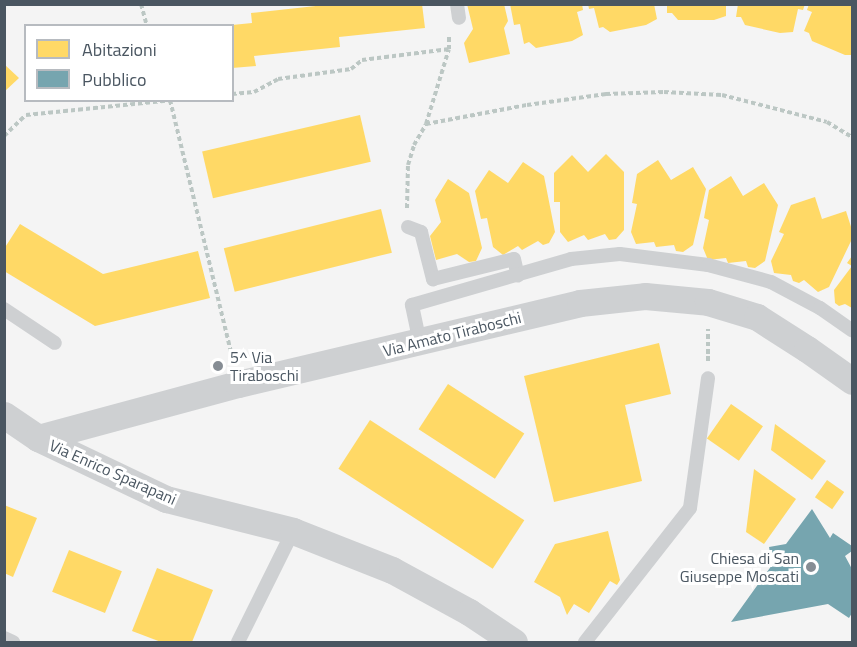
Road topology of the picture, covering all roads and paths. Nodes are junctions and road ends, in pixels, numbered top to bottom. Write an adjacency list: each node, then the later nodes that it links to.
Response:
1 (141, 4): 3 (path)
2 (458, 11): 4 (path)
3 (146, 24)
4 (449, 49): 5 (path); 8 (path)
5 (234, 94)
6 (161, 102): 9 (path)
7 (171, 102): 20 (path)
8 (426, 124): 10 (path); 11 (path)
9 (4, 136)
10 (852, 137)
11 (408, 227): 12 (lane)
12 (518, 276): 15 (lane); 17 (lane)
13 (708, 302): 17 (street, Via Amato Tiraboschi); 18 (path); 19 (street, Via Amato Tiraboschi)
14 (4, 309): 16 (lane)
15 (852, 330)
16 (56, 343)
17 (420, 343): 20 (street, Via Amato Tiraboschi)
18 (708, 378): 28 (lane)
19 (852, 381)
20 (238, 384): 22 (street, Via Amato Tiraboschi)
21 (4, 415): 22 (street, Via Enrico Sparapani)
22 (38, 438): 23 (street, Via Enrico Sparapani)
23 (293, 531): 26 (lane); 27 (street, Via Enrico Sparapani)
24 (4, 638): 25 (lane)
25 (13, 642)
26 (238, 642)
27 (514, 642)
28 (585, 642)

